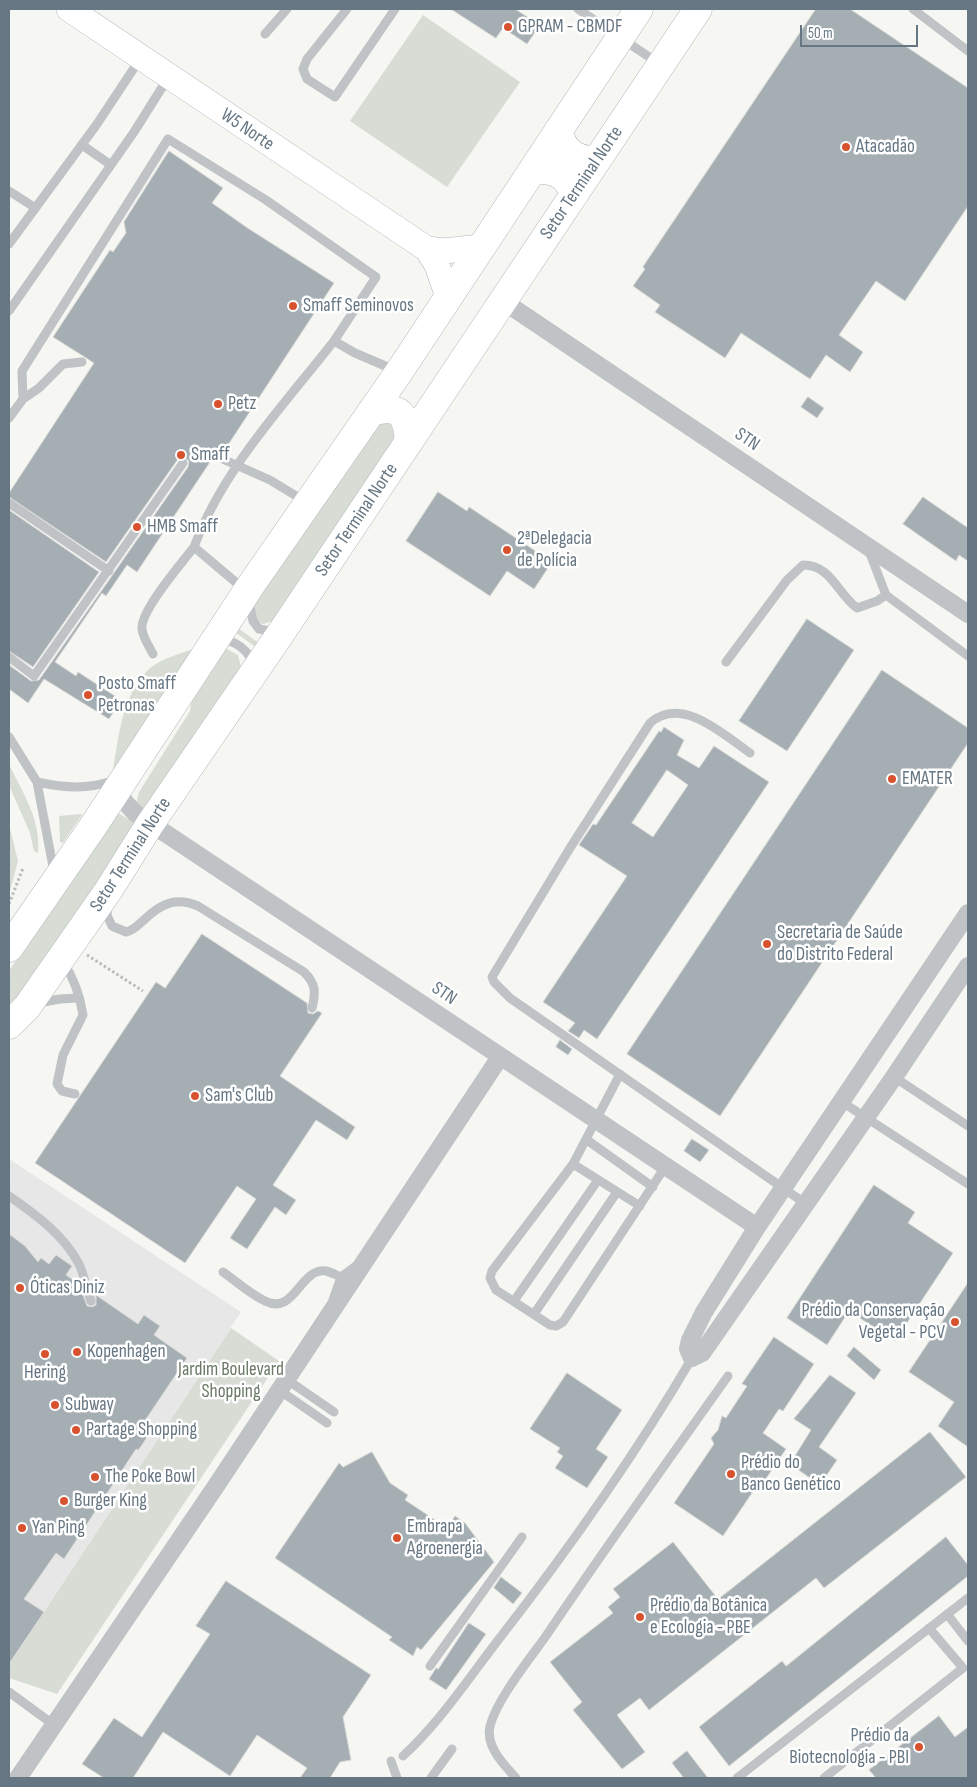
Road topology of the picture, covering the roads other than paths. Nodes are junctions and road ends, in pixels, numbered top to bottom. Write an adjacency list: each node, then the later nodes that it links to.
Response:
1 (69, 9): 14 (main road, W5 Norte)
2 (287, 9): 10 (lane)
3 (347, 9): 9 (lane)
4 (578, 9): 12 (lane)
5 (639, 9): 12 (main road)
6 (698, 9): 11 (main road, Setor Terminal Norte)
7 (710, 9): 11 (lane)
8 (913, 9): 13 (lane)
9 (392, 10)
10 (265, 34)
11 (680, 37): 15 (main road, Setor Terminal Norte)
12 (620, 38): 15 (lane); 17 (main road)
13 (968, 51)
14 (141, 58): 16 (main road, W5 Norte); 18 (lane)
15 (660, 65): 19 (main road, Setor Terminal Norte)
16 (169, 77): 20 (lane); 27 (main road, W5 Norte)
17 (558, 131): 19 (main road); 21 (main road)
18 (82, 145): 20 (lane); 24 (lane)
19 (598, 160): 23 (main road, Setor Terminal Norte)
20 (111, 166): 30 (lane)
21 (532, 172): 23 (main road); 26 (main road)
22 (9, 191): 24 (lane)
23 (574, 195): 29 (main road, Setor Terminal Norte)
24 (34, 208): 25 (lane)
25 (9, 244)
26 (481, 247): 27 (main road); 28 (main road)
27 (427, 249): 28 (main road, W5 Norte)
28 (448, 297): 33 (main road)
29 (503, 301): 34 (main road, Setor Terminal Norte); 44 (street, STN)
30 (9, 311)
31 (334, 341): 33 (lane); 35 (lane); 41 (lane)
32 (82, 362): 35 (lane)
33 (399, 372): 34 (main road); 36 (main road)
34 (438, 398): 38 (main road, Setor Terminal Norte)
35 (23, 399): 37 (lane)
36 (371, 412): 38 (main road); 43 (main road)
37 (9, 418)
38 (409, 442): 50 (main road, Setor Terminal Norte)
39 (218, 457): 41 (lane)
40 (183, 463): 46 (lane)
41 (236, 466): 43 (lane); 45 (lane)
42 (9, 503): 46 (lane)
43 (308, 504): 47 (main road)
44 (867, 546): 48 (lane); 49 (street, STN)
45 (194, 547): 47 (lane); 52 (lane)
46 (109, 571): 54 (lane)
47 (248, 592): 50 (lane); 51 (main road)
48 (886, 595): 53 (lane); 55 (lane)
49 (968, 614)
50 (283, 630): 56 (main road, Setor Terminal Norte)
51 (215, 639): 56 (lane); 59 (main road)
52 (153, 654)
53 (968, 656)
54 (9, 658)
55 (726, 662)
56 (256, 671): 61 (main road, Setor Terminal Norte)
57 (9, 737): 60 (lane)
58 (750, 753): 72 (lane)
59 (124, 780): 60 (lane); 61 (street, STN); 62 (main road)
60 (37, 782): 62 (lane)
61 (150, 824): 63 (main road, Setor Terminal Norte); 71 (street, STN)
62 (55, 881): 65 (main road)
63 (108, 891): 66 (main road, Setor Terminal Norte); 69 (lane)
64 (968, 913): 75 (street)
65 (9, 948)
66 (66, 952): 68 (lane); 70 (main road, Setor Terminal Norte)
67 (965, 973): 73 (street)
68 (78, 998): 70 (lane); 74 (lane)
69 (312, 1008)
70 (18, 1016)
71 (500, 1057): 77 (street, STN); 91 (street)
72 (620, 1074): 77 (lane); 85 (lane)
73 (894, 1077): 76 (street); 78 (lane)
74 (75, 1094)
75 (842, 1102): 76 (lane); 85 (street)
76 (866, 1118): 83 (lane); 88 (street)
77 (596, 1121): 79 (lane); 81 (street, STN)
78 (968, 1126)
79 (587, 1140): 80 (lane); 84 (lane)
80 (573, 1164): 82 (lane); 95 (lane)
81 (665, 1167): 84 (lane); 90 (street, STN)
82 (598, 1180): 86 (lane); 95 (lane)
83 (968, 1184)
84 (653, 1186): 89 (lane)
85 (784, 1188): 88 (lane); 90 (street)
86 (617, 1192): 89 (lane); 97 (lane)
87 (9, 1196): 94 (lane)
88 (806, 1204): 98 (street)
89 (640, 1206): 97 (lane)
90 (757, 1227): 98 (street)
91 (366, 1260): 93 (lane); 96 (street)
92 (222, 1272): 93 (lane)
93 (341, 1277): 96 (lane)
94 (92, 1301)
95 (514, 1302): 97 (lane)
96 (333, 1309): 100 (street)
97 (534, 1314)
98 (692, 1358): 113 (lane)
99 (728, 1376): 118 (lane)
100 (282, 1385): 101 (lane); 102 (lane); 111 (street)
101 (334, 1412)
102 (327, 1423)
103 (522, 1537): 108 (lane)
104 (968, 1598): 105 (lane)
105 (947, 1614): 106 (lane); 107 (lane)
106 (929, 1628): 109 (lane); 119 (lane)
107 (968, 1641)
108 (430, 1666)
109 (966, 1667): 120 (lane)
110 (9, 1692): 111 (lane)
111 (54, 1725): 115 (street)
112 (452, 1749): 117 (lane)
113 (403, 1756)
114 (391, 1761): 116 (lane)
115 (18, 1778)
116 (397, 1778)
117 (431, 1778)
118 (516, 1778)
119 (737, 1778)
120 (824, 1778)

